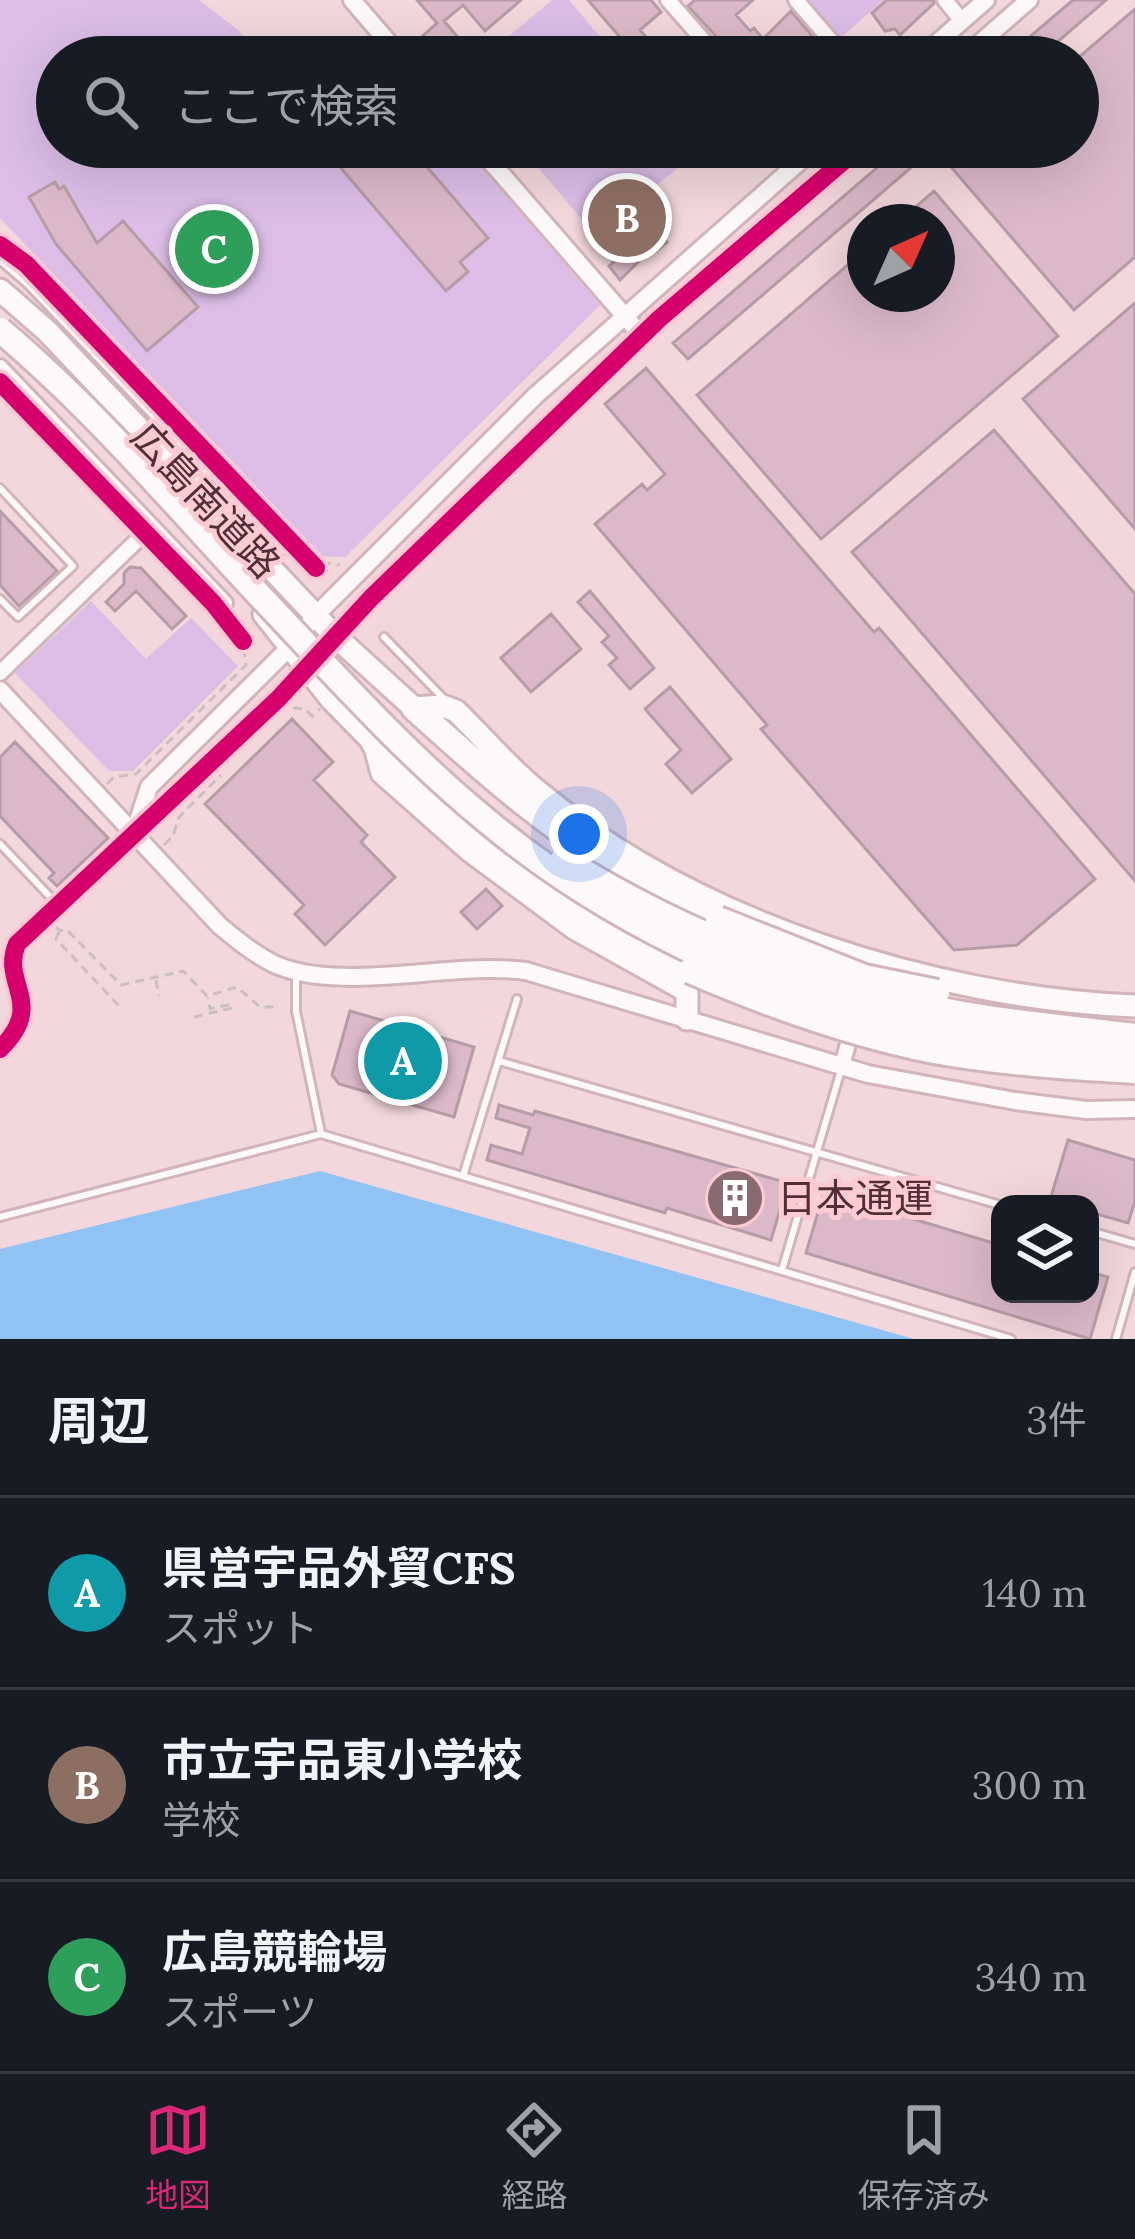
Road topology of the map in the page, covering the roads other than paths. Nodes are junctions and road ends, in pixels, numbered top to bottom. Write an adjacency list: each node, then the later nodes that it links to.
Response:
1 (352, 0): 8 (street)
2 (796, 0): 10 (street)
3 (945, 0): 7 (street)
4 (986, 0): 7 (street)
5 (1029, 0): 12 (street)
6 (673, 2): 9 (street)
7 (962, 21): 11 (street)
8 (383, 36)
9 (701, 36)
10 (827, 36)
11 (945, 36)
12 (988, 36)
13 (496, 168): 18 (street)
14 (786, 168): 18 (street)
15 (835, 168): 20 (street)
16 (0, 255): 26 (street)
17 (0, 290): 28 (highway, 広島南道路)
18 (624, 316): 20 (street); 34 (street)
19 (0, 330): 44 (highway, bridge)
20 (642, 336): 35 (street)
21 (0, 343): 24 (highway, 広島南道路)
22 (4, 378): 23 (street)
23 (60, 429): 24 (street); 27 (street)
24 (90, 430): 30 (highway, 広島南道路)
25 (0, 488): 32 (lane)
26 (241, 502): 28 (street); 29 (street)
27 (152, 526): 31 (street); 39 (street)
28 (238, 535): 34 (highway, 広島南道路)
29 (291, 548)
30 (216, 563): 31 (street); 37 (highway, 広島南道路)
31 (189, 565): 33 (street)
32 (0, 598)
33 (226, 612)
34 (316, 615): 35 (highway, 広島南道路); 37 (street)
35 (335, 636): 38 (street); 41 (highway, 広島南道路)
36 (384, 638): 42 (lane)
37 (290, 647): 38 (highway, 広島南道路); 45 (street)
38 (309, 668): 43 (highway, 広島南道路); 45 (street)
39 (0, 673)
40 (0, 690): 45 (street)
41 (414, 708): 42 (highway); 53 (highway, bridge)
42 (456, 711): 48 (highway)
43 (374, 742): 52 (highway, 広島南道路); 59 (highway, bridge)
44 (431, 770): 54 (highway, bridge); 56 (highway, bridge)
45 (134, 834): 47 (street); 49 (street)
46 (0, 844): 47 (lane)
47 (58, 905): 55 (street)
48 (872, 960): 51 (highway); 58 (street)
49 (296, 971): 52 (street); 61 (lane)
50 (517, 999): 57 (lane)
51 (1135, 1006)
52 (687, 1018): 58 (street)
53 (1135, 1024)
54 (1135, 1036)
55 (0, 1049)
56 (1135, 1055)
57 (499, 1061): 62 (lane); 63 (lane)
58 (842, 1066): 60 (street); 62 (lane)
59 (1135, 1071)
60 (1135, 1109)
61 (321, 1134): 63 (lane); 65 (lane)
62 (817, 1152): 64 (lane); 68 (lane)
63 (463, 1176): 68 (lane)
64 (991, 1202)
65 (0, 1217)
66 (1099, 1234): 67 (lane)
67 (1135, 1244)
68 (782, 1271): 70 (lane)
69 (1135, 1272): 71 (lane)
70 (1011, 1339)
71 (1116, 1339)

